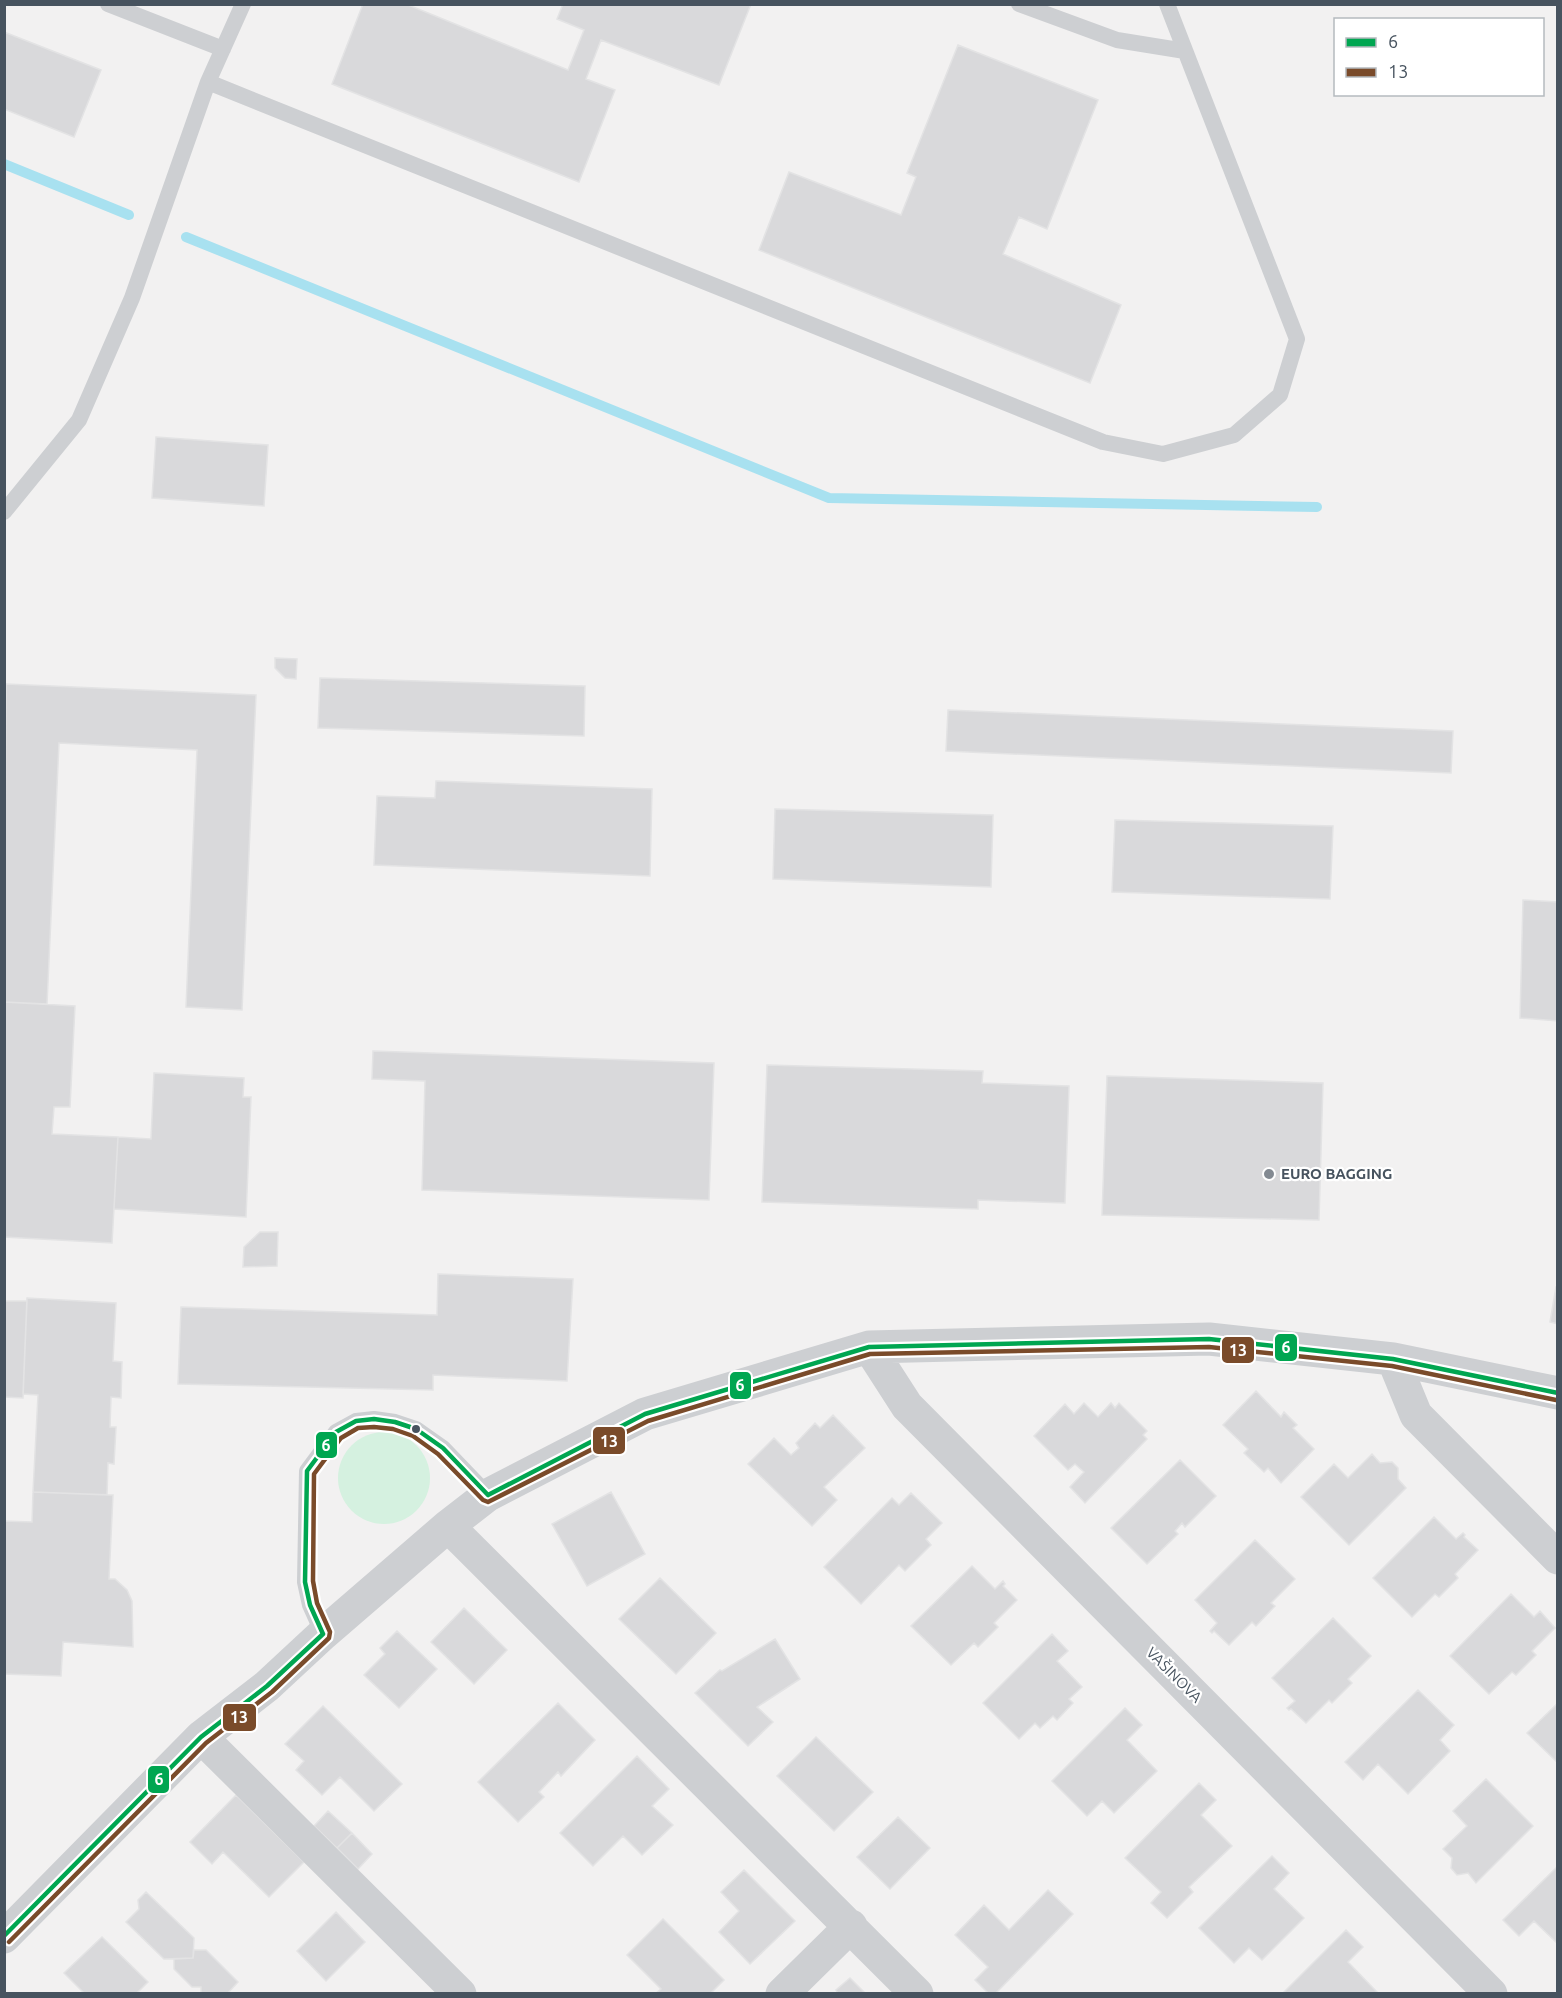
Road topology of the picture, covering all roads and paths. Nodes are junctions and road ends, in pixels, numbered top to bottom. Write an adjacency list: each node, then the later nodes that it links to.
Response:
1 (108, 4): 5 (lane)
2 (243, 4): 5 (lane)
3 (1019, 4): 6 (lane)
4 (1167, 4): 6 (lane)
5 (223, 50): 7 (lane)
6 (1185, 51): 7 (lane)
7 (208, 82): 8 (lane)
8 (4, 512)
9 (869, 1347): 10 (street); 12 (street); 22 (street, VAŠINOVA)
10 (1393, 1359): 11 (street); 14 (street)
11 (1557, 1393)
12 (488, 1495): 13 (street); 15 (lane)
13 (448, 1526): 15 (street); 17 (street)
14 (1557, 1558)
15 (323, 1634): 16 (street)
16 (201, 1737): 18 (street); 19 (street)
17 (851, 1926): 20 (street); 21 (street)
18 (4, 1937)
19 (459, 1994)
20 (783, 1994)
21 (917, 1994)
22 (1491, 1994)

